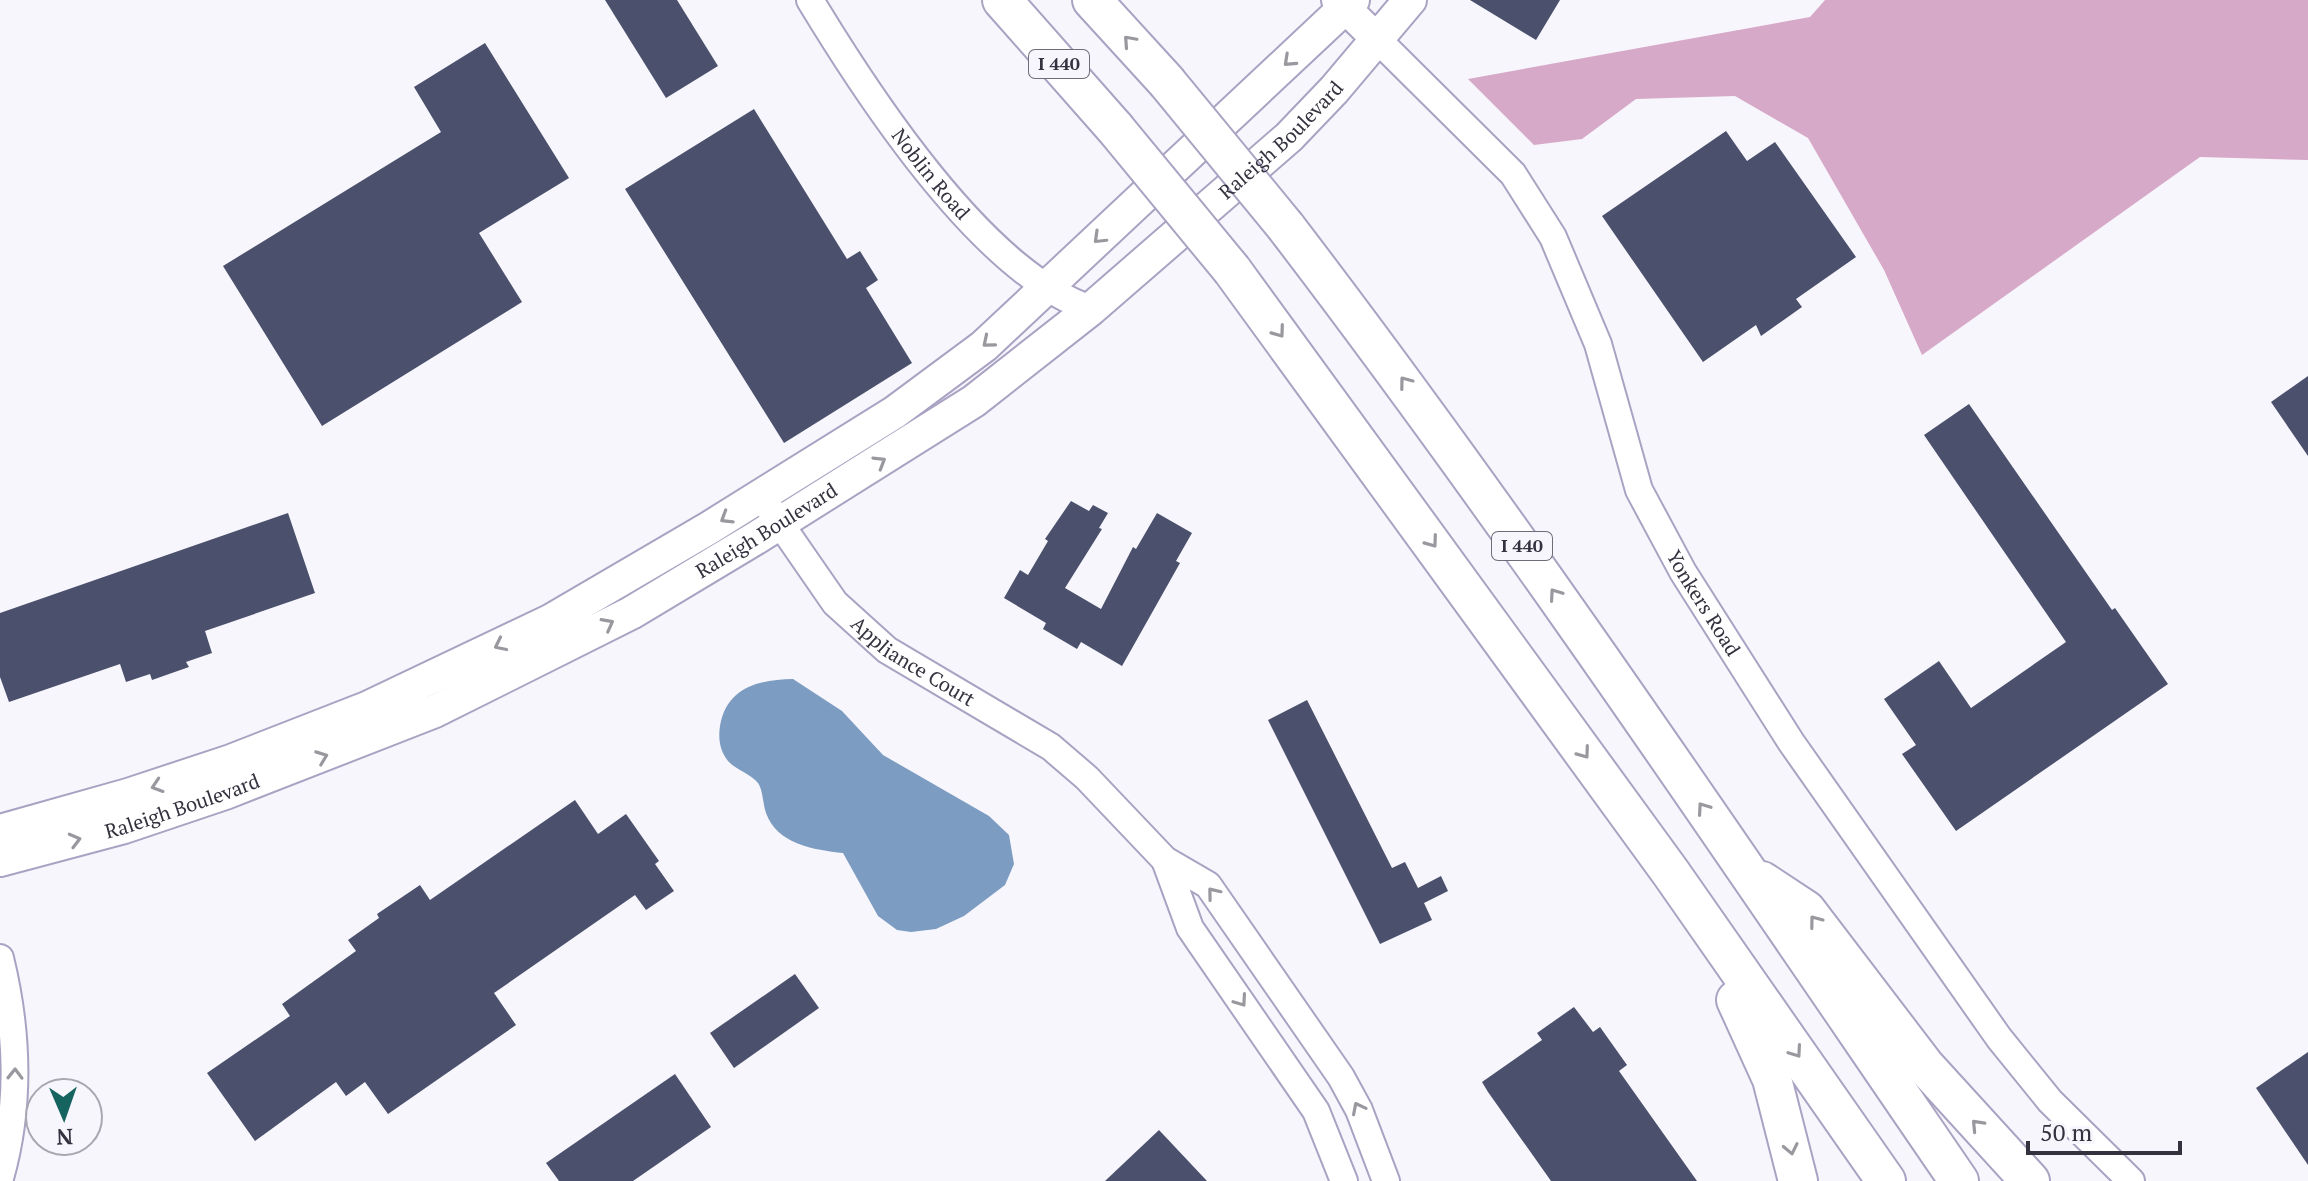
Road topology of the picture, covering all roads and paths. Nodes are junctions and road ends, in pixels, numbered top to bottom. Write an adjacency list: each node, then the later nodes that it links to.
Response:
1 (810, 0): 7 (street, Noblin Road)
2 (1002, 0): 15 (highway, I 440, one-way to 15, bridge)
3 (1092, 0): 14 (highway, I 440, one-way to 3, bridge)
4 (1410, 0): 6 (main road, Raleigh Boulevard)
5 (1345, 2): 6 (main road, Yonkers Road); 7 (main road, Raleigh Boulevard, one-way to 7)
6 (1377, 39): 8 (main road, Raleigh Boulevard); 24 (street, Yonkers Road)
7 (1046, 289): 8 (street, Noblin Road); 9 (main road, Raleigh Boulevard, one-way to 9)
8 (1091, 309): 10 (main road, Raleigh Boulevard, one-way to 8)
9 (761, 496): 10 (street, Appliance Court); 11 (main road, Raleigh Boulevard, one-way to 11)
10 (779, 524): 12 (main road, Raleigh Boulevard, one-way to 10); 13 (street, Appliance Court)
11 (0, 831)
12 (0, 860)
13 (1165, 860): 18 (street, Appliance Court, one-way to 18); 19 (street, Appliance Court, one-way to 13)
14 (1747, 872): 22 (highway, I 440); 23 (highway, one-way to 14)
15 (1671, 873): 20 (highway, one-way to 20); 21 (highway, I 440, one-way to 21)
16 (0, 958): 17 (street, one-way to 16)
17 (0, 1178)
18 (1344, 1181)
19 (1386, 1181)
20 (1798, 1181)
21 (1886, 1181)
22 (1959, 1181)
23 (2030, 1181)
24 (2131, 1181)

